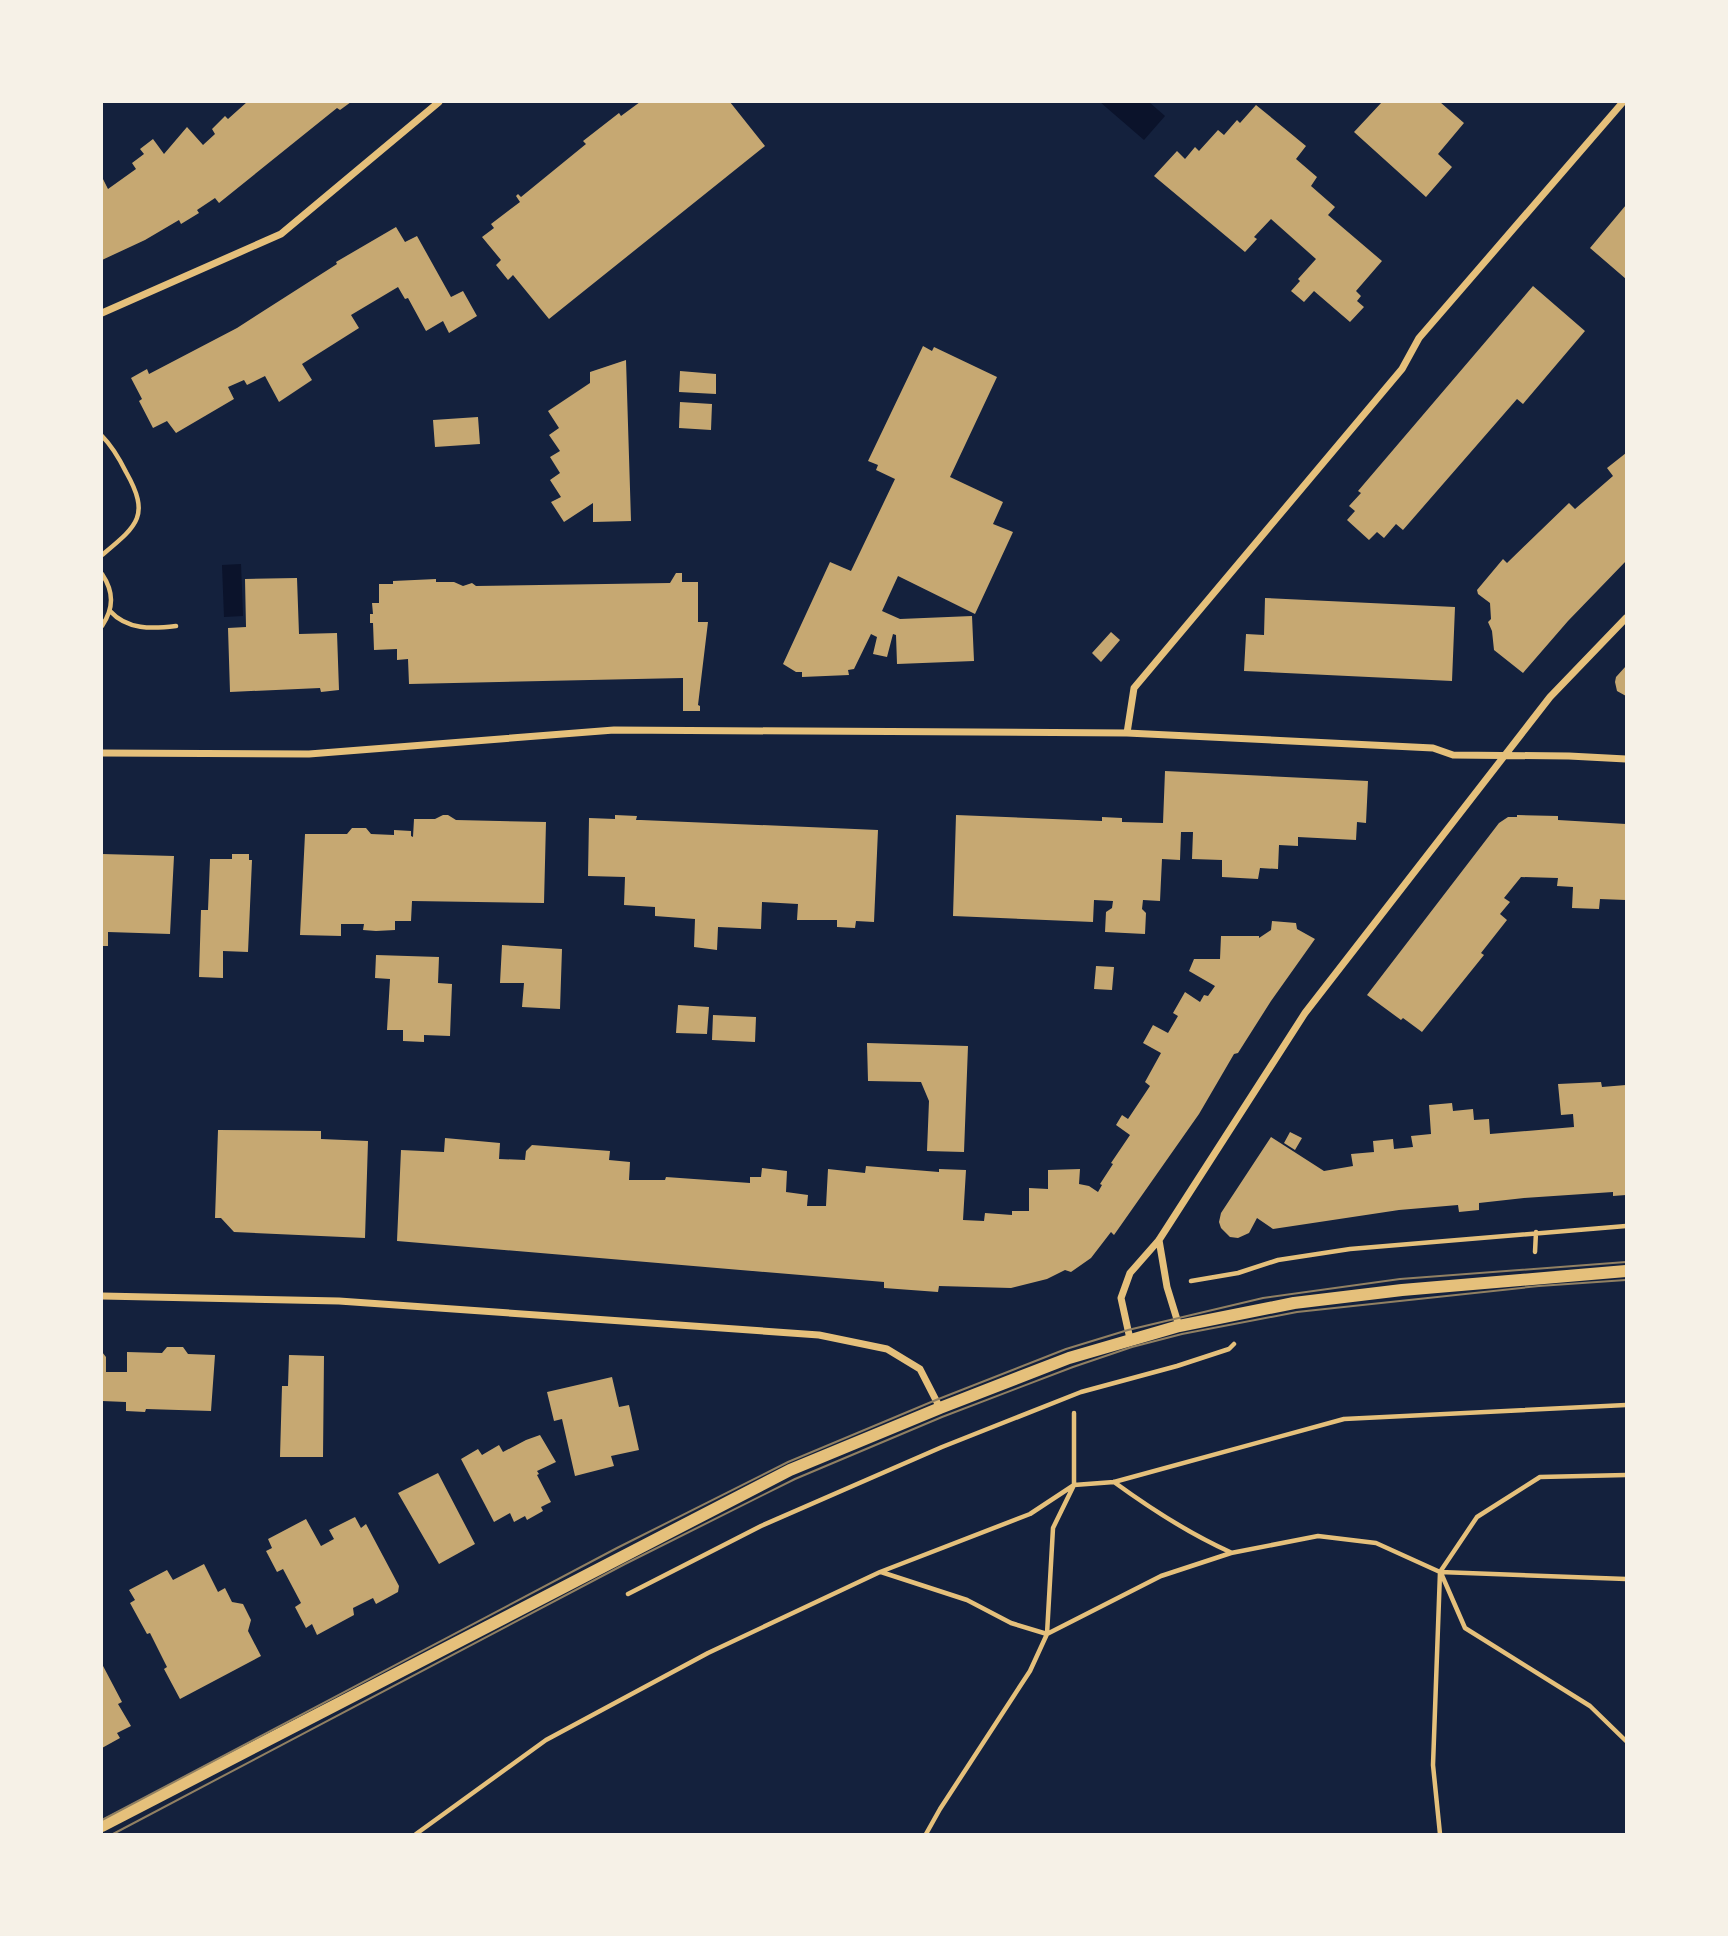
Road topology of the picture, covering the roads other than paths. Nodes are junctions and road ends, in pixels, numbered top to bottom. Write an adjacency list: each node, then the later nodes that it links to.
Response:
1 (439, 102): 3 (street)
2 (1623, 102): 5 (street)
3 (102, 313)
4 (1626, 618): 7 (street)
5 (1126, 733): 6 (street); 7 (street)
6 (102, 753)
7 (1505, 756): 8 (street); 9 (street)
8 (1626, 759)
9 (1159, 1240): 12 (street); 13 (street)
10 (1626, 1271): 12 (street)
11 (102, 1296): 14 (street)
12 (1179, 1326): 13 (street)
13 (1130, 1339): 14 (street)
14 (940, 1408): 15 (street)
15 (102, 1826)

